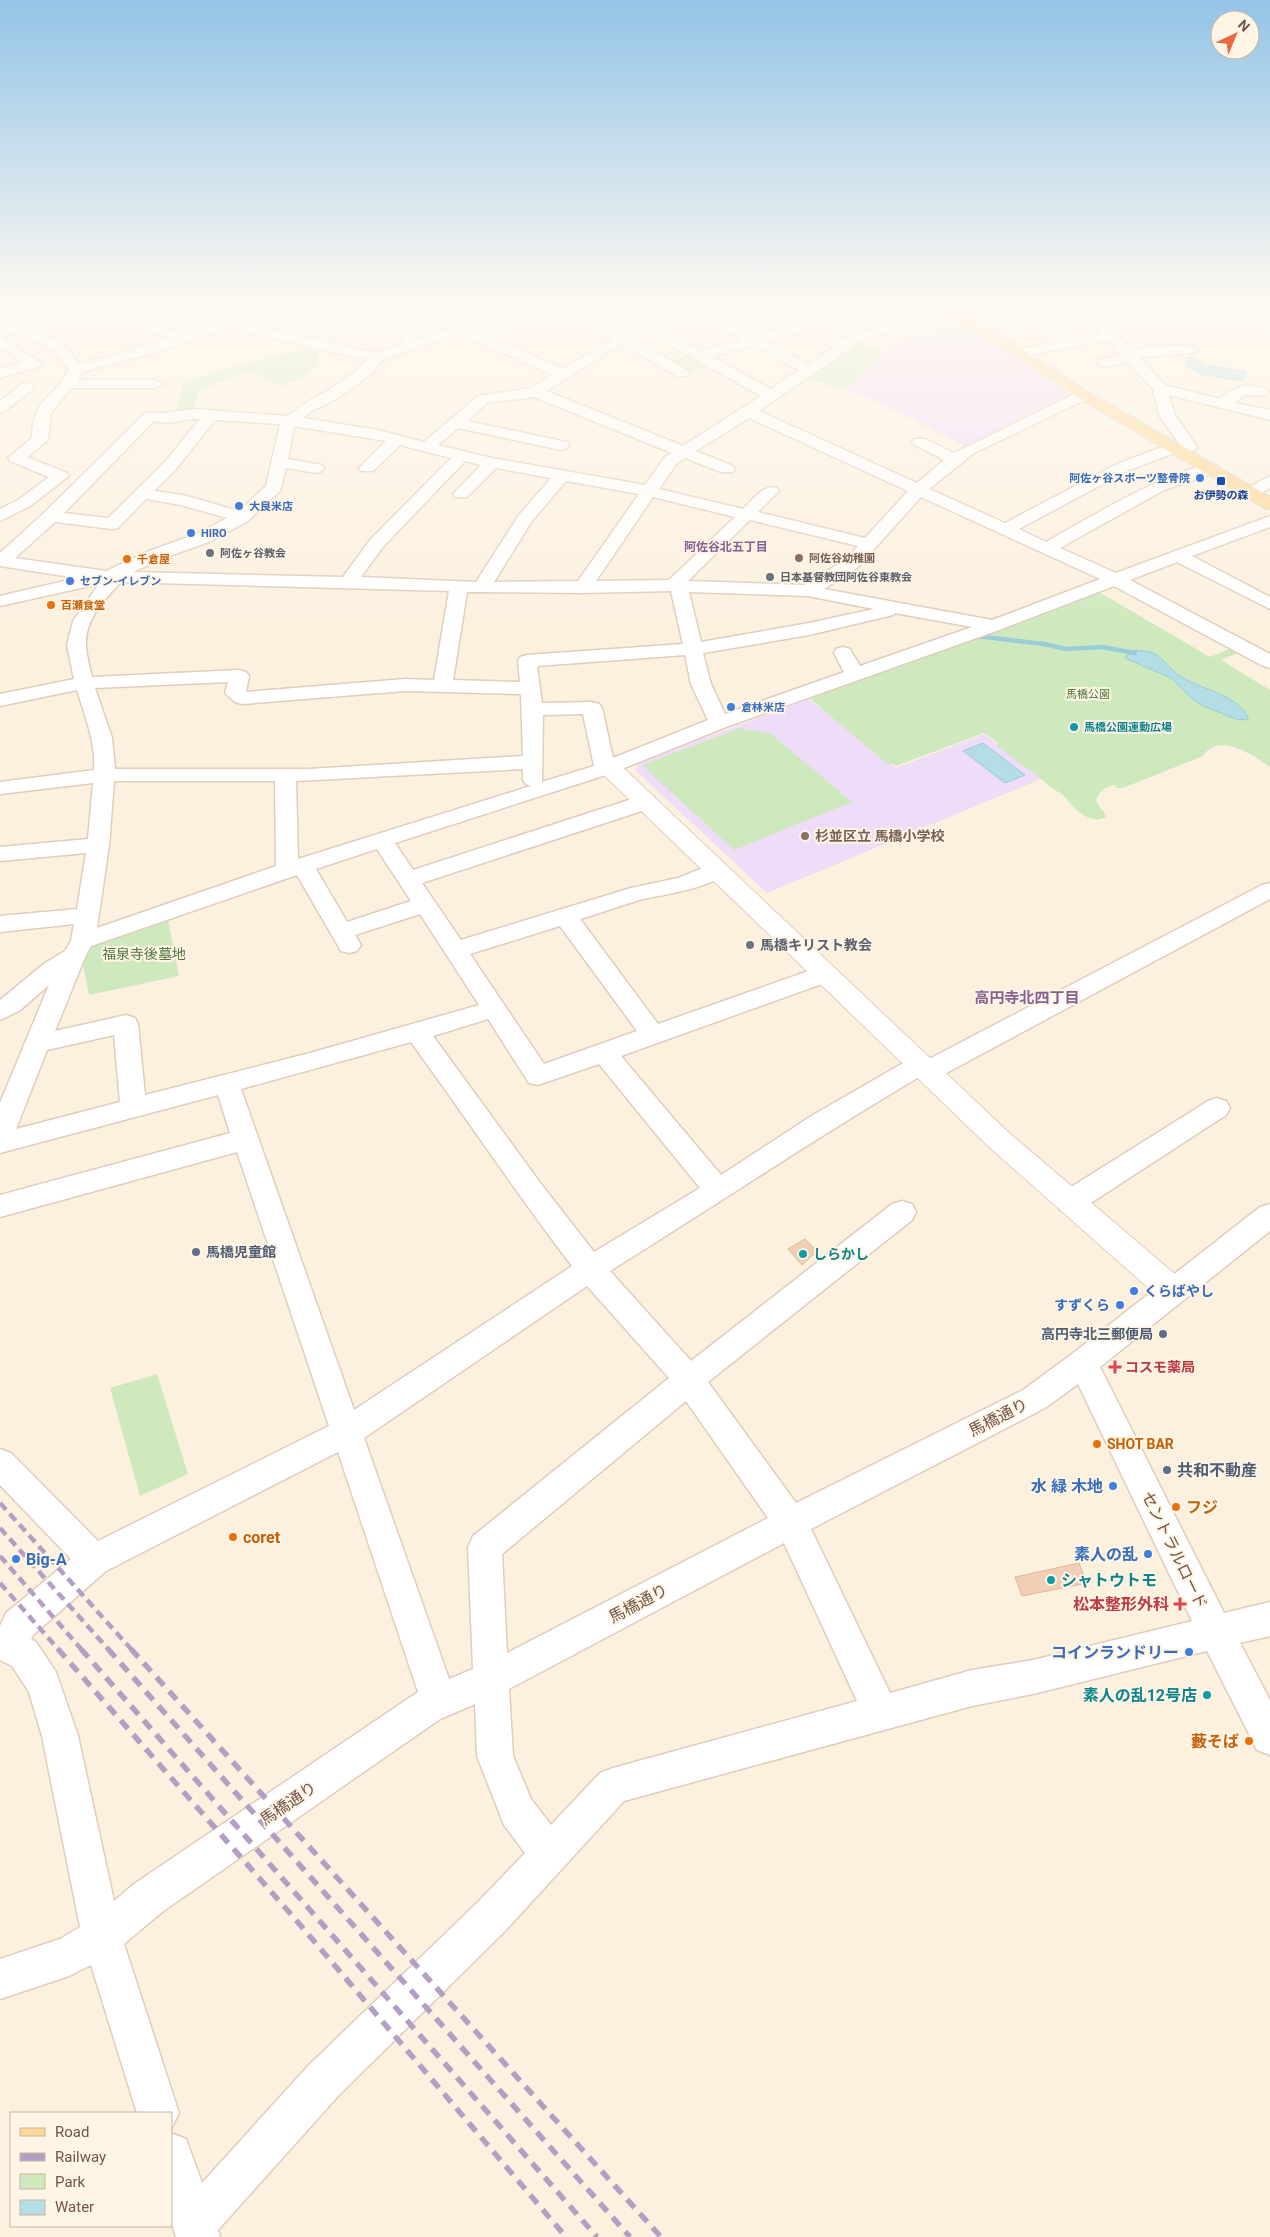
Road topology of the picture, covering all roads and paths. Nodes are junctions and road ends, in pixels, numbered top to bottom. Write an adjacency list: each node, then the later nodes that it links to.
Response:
1 (44, 410): 40 (street)
2 (304, 410): 13 (street)
3 (470, 410): 14 (street)
4 (579, 410): 12 (street)
5 (1052, 410): 22 (street)
6 (1110, 410): 19 (main road)
7 (1167, 410): 19 (street)
8 (1229, 410): 10 (street)
9 (748, 412): 20 (street); 32 (street)
10 (1270, 414)
11 (211, 415): 13 (street); 36 (street); 41 (street)
12 (590, 415): 17 (street); 20 (street)
13 (292, 420): 15 (street); 23 (street)
14 (455, 423): 17 (street); 18 (street)
15 (396, 440): 18 (street); 26 (street)
16 (920, 442): 22 (street)
17 (561, 445): 29 (street)
18 (427, 448): 21 (street)
19 (1178, 450): 28 (main road); 44 (street)
20 (683, 451): 27 (street); 33 (street)
21 (461, 456): 24 (street); 51 (street)
22 (954, 459): 32 (street)
23 (278, 462): 25 (street); 42 (street)
24 (492, 463): 29 (street); 37 (street)
25 (316, 468)
26 (367, 468)
27 (727, 469)
28 (1211, 469): 35 (main road); 46 (street)
29 (537, 470): 30 (street)
30 (562, 475): 33 (street); 54 (street)
31 (1270, 482): 35 (street)
32 (918, 490): 44 (street); 45 (street)
33 (649, 491): 39 (street); 55 (street)
34 (771, 491): 39 (street)
35 (1251, 492): 38 (main road)
36 (142, 494): 41 (street); 42 (street)
37 (461, 494)
38 (1270, 504)
39 (747, 514): 45 (street); 52 (street)
40 (0, 516)
41 (51, 516): 48 (street)
42 (242, 517): 49 (street)
43 (1270, 521): 47 (street)
44 (1006, 529): 46 (street)
45 (869, 544): 56 (street)
46 (1047, 548): 50 (street)
47 (1178, 556): 50 (street); 58 (street)
48 (0, 561): 49 (street)
49 (109, 576): 51 (street); 57 (street); 67 (street)
50 (1114, 579): 60 (street); 63 (street)
51 (348, 582): 53 (street)
52 (677, 585): 55 (street); 56 (street); 62 (street)
53 (459, 587): 54 (street); 68 (street)
54 (481, 588): 55 (street)
55 (582, 588)
56 (808, 591): 59 (street)
57 (0, 601)
58 (1270, 604)
59 (898, 610): 60 (street); 62 (street)
60 (992, 626): 66 (street)
61 (1270, 641): 63 (street)
62 (692, 650): 69 (street); 72 (street)
63 (1252, 652): 65 (street)
64 (843, 654): 66 (street)
65 (1270, 662)
66 (856, 674): 72 (street)
67 (84, 683): 68 (street); 70 (street); 77 (street)
68 (443, 685): 69 (street)
69 (530, 688): 71 (street)
70 (0, 700)
71 (533, 709): 75 (street); 76 (street)
72 (719, 723): 74 (street)
73 (660, 726): 74 (street)
74 (660, 747): 76 (street)
75 (533, 762): 78 (street); 80 (street)
76 (607, 768): 80 (street); 81 (street)
77 (105, 775): 78 (street); 79 (street); 83 (street)
78 (285, 775): 85 (street)
79 (0, 788)
80 (533, 792): 82 (street)
81 (646, 802): 86 (street); 87 (street)
82 (382, 840): 85 (street); 87 (street)
83 (98, 844): 84 (street); 90 (street)
84 (0, 854)
85 (295, 868): 89 (street); 93 (street)
86 (716, 871): 91 (street); 95 (street)
87 (407, 880): 89 (street)
88 (1270, 890): 102 (street)
89 (424, 905): 94 (street)
90 (87, 915): 92 (street); 93 (street)
91 (565, 916): 94 (street); 99 (street)
92 (0, 924)
93 (78, 949): 97 (street); 100 (street)
94 (456, 950): 96 (street)
95 (825, 974): 99 (street); 102 (street)
96 (494, 1009): 98 (street); 101 (street)
97 (0, 1011)
98 (417, 1033): 103 (street); 114 (street)
99 (653, 1035): 101 (street)
100 (39, 1043): 104 (street); 106 (street)
101 (603, 1052): 109 (street)
102 (924, 1068): 109 (street); 110 (street)
103 (227, 1085): 104 (street); 107 (street)
104 (133, 1107): 108 (street)
105 (1217, 1108): 110 (street)
106 (0, 1135)
107 (246, 1139): 111 (street); 118 (street)
108 (0, 1143)
109 (718, 1191): 114 (street)
110 (1070, 1202): 115 (street)
111 (0, 1206)
112 (902, 1212): 117 (street)
113 (1270, 1215): 115 (street, 馬橋通り)
114 (590, 1269): 117 (street); 118 (street)
115 (1173, 1292): 116 (street, 馬橋通り)
116 (1083, 1363): 120 (street, 馬橋通り); 123 (street, セントラルロード)
117 (689, 1380): 120 (street); 125 (street)
118 (347, 1432): 121 (street); 126 (street)
119 (0, 1463): 121 (street)
120 (791, 1523): 125 (street, 馬橋通り); 127 (street)
121 (94, 1560): 124 (street)
122 (1270, 1619): 123 (street)
123 (1215, 1631): 127 (street); 128 (street, セントラルロード)
124 (6, 1645): 130 (street)
125 (492, 1679): 126 (street, 馬橋通り); 129 (street)
126 (439, 1700): 130 (street, 馬橋通り)
127 (881, 1712): 129 (street)
128 (1270, 1737)
129 (550, 1855): 134 (street)
130 (102, 1937): 131 (street, 馬橋通り); 132 (street)
131 (0, 1979)
132 (158, 2112)
133 (172, 2157): 134 (street)
134 (196, 2230)

